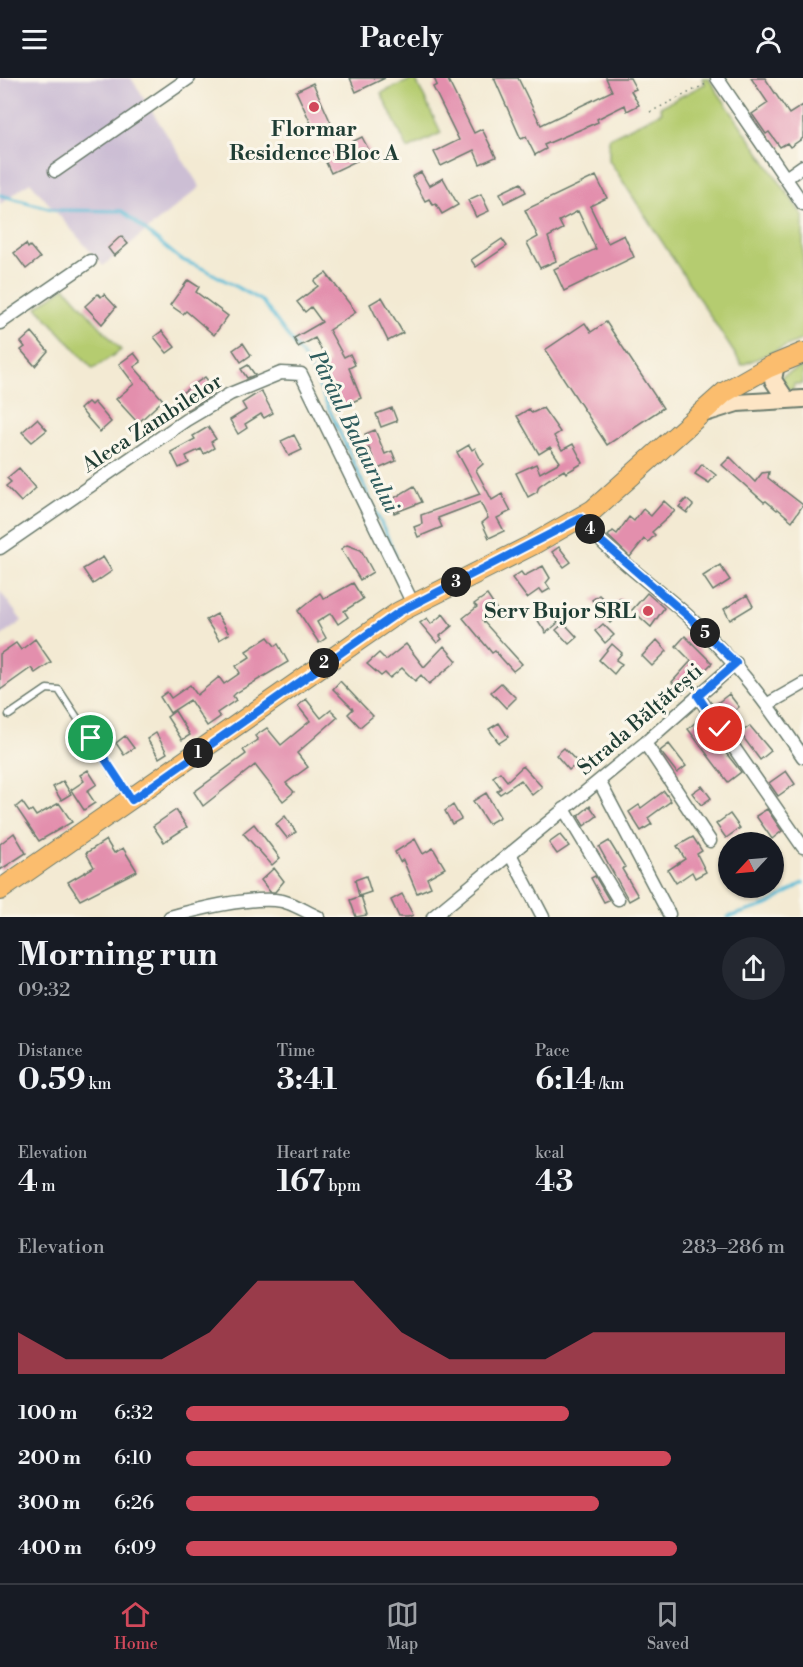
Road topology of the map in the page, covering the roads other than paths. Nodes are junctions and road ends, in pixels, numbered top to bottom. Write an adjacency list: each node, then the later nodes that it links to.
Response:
1 (189, 78): 4 (street)
2 (714, 80): 5 (street)
3 (803, 166): 5 (street)
4 (55, 171)
5 (786, 178): 6 (street)
6 (803, 204)
7 (90, 261): 8 (street)
8 (0, 323)
9 (803, 353): 10 (main road)
10 (776, 364): 11 (street); 13 (main road)
11 (785, 398): 12 (street); 13 (street)
12 (803, 399)
13 (696, 417): 14 (main road)
14 (581, 518): 16 (main road); 17 (street, Strada Bălțătești)
15 (0, 548): 16 (street, Aleea Zambilelor)
16 (412, 604): 25 (main road)
17 (736, 663): 19 (street, Strada Bălțătești); 20 (street)
18 (803, 684): 20 (street)
19 (698, 696): 22 (street, Strada Bălțătești); 28 (street)
20 (768, 704): 23 (street)
21 (9, 715): 25 (lane)
22 (645, 743): 24 (street, Strada Bălțătești); 27 (street)
23 (803, 757)
24 (599, 781): 26 (street, Strada Bălțătești); 32 (street)
25 (132, 800): 30 (main road)
26 (564, 809): 29 (street, Strada Bălțătești); 31 (street)
27 (710, 841)
28 (803, 847)
29 (510, 854): 35 (street, Strada Bălțătești); 36 (street)
30 (0, 890)
31 (618, 898)
32 (669, 914)
33 (170, 917): 34 (street)
34 (318, 917)
35 (433, 917)
36 (543, 917)

